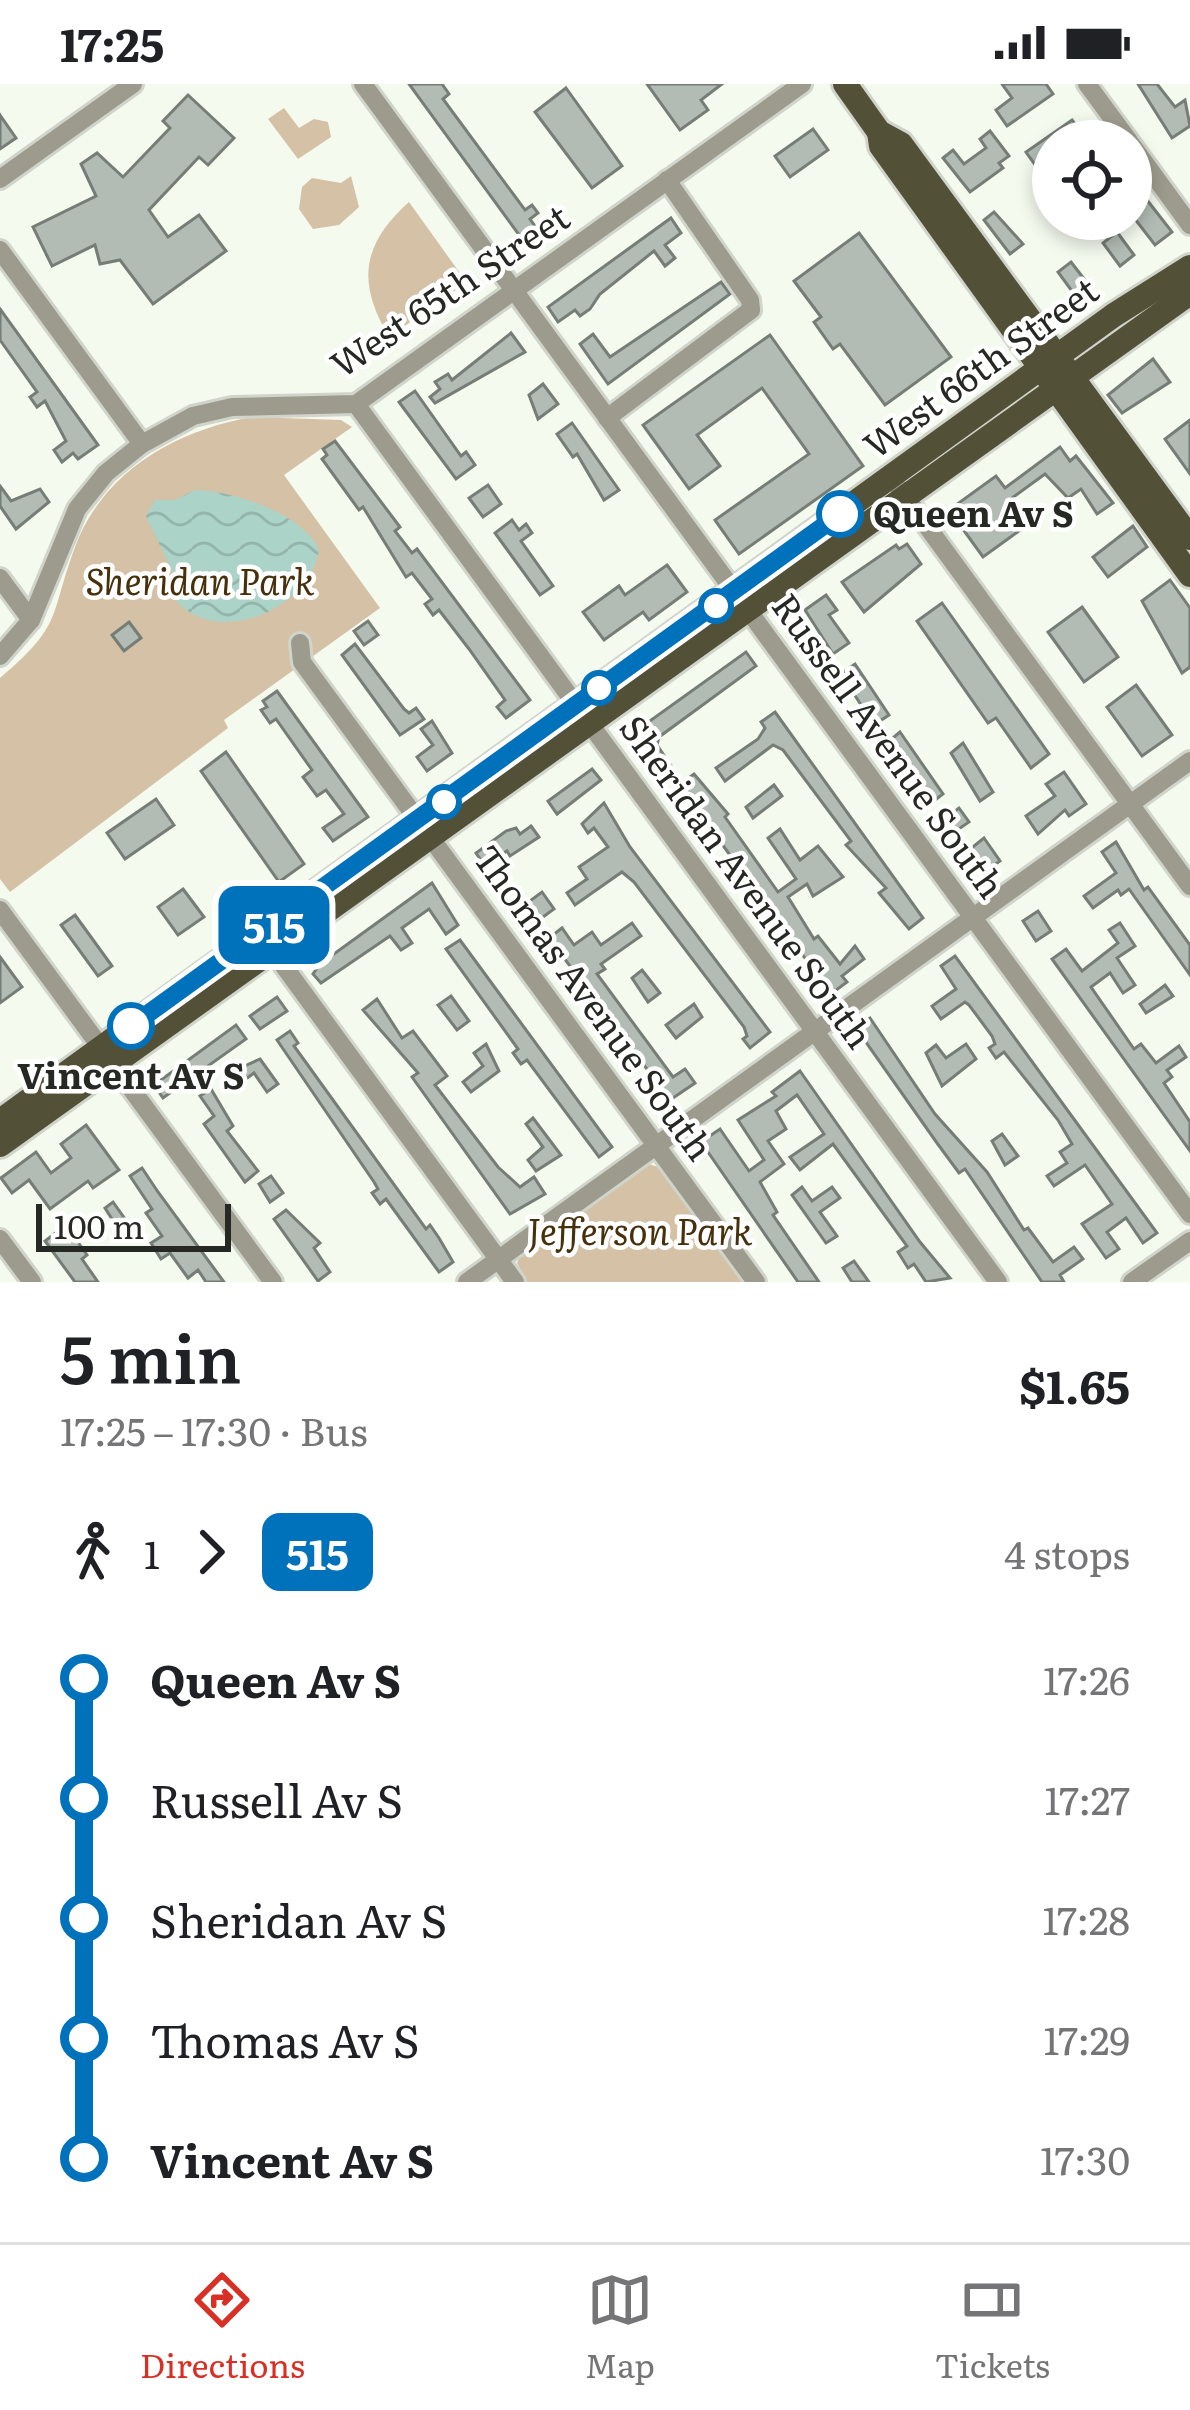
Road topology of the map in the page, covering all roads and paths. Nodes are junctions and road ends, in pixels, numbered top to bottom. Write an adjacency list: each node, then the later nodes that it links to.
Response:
1 (363, 84): 13 (street, Russell Avenue South)
2 (802, 84): 9 (street, West 65th Street)
3 (845, 84): 15 (main road)
4 (1087, 84): 6 (street)
5 (126, 86): 8 (street)
6 (1113, 120)
7 (1152, 173): 10 (street)
8 (0, 178)
9 (667, 180): 13 (street, West 65th Street); 17 (street)
10 (1190, 225)
11 (0, 250): 18 (street)
12 (1190, 267): 15 (main road, West 66th Street)
13 (513, 290): 16 (street, West 65th Street); 17 (street, Russell Avenue South)
14 (1190, 293): 15 (main road, West 66th Street)
15 (1055, 373): 19 (main road, West 66th Street); 20 (main road); 21 (main road)
16 (356, 404): 18 (street, West 65th Street); 27 (street, Sheridan Avenue South)
17 (607, 418): 23 (street, Russell Avenue South)
18 (142, 444): 24 (street, West 65th Street)
19 (898, 486): 23 (main road, West 66th Street); 29 (street)
20 (1190, 538)
21 (1190, 575)
22 (0, 578): 24 (street)
23 (740, 601): 27 (main road, West 66th Street); 33 (street, Russell Avenue South)
24 (31, 620): 26 (street, West 65th Street)
25 (300, 643): 30 (street, Thomas Avenue South)
26 (0, 656)
27 (582, 714): 30 (main road, West 66th Street); 35 (street, Sheridan Avenue South)
28 (1190, 760): 29 (street)
29 (1130, 803): 31 (street); 33 (street)
30 (424, 828): 34 (main road, West 66th Street); 39 (street, Thomas Avenue South)
31 (1190, 886)
32 (0, 910): 36 (street)
33 (972, 917): 35 (street); 40 (street, Russell Avenue South)
34 (266, 942): 36 (main road, West 66th Street); 43 (street)
35 (815, 1031): 39 (street); 49 (street, Sheridan Avenue South)
36 (107, 1056): 37 (main road, West 66th Street); 38 (main road, West 66th Street); 45 (street)
37 (0, 1120)
38 (0, 1145)
39 (656, 1145): 43 (street); 48 (street, Thomas Avenue South)
40 (1190, 1214)
41 (0, 1239): 44 (street)
42 (1190, 1240): 50 (street)
43 (499, 1259): 46 (street); 47 (street)
44 (32, 1282)
45 (272, 1282)
46 (467, 1282)
47 (515, 1282)
48 (756, 1282)
49 (998, 1282)
50 (1132, 1282)

